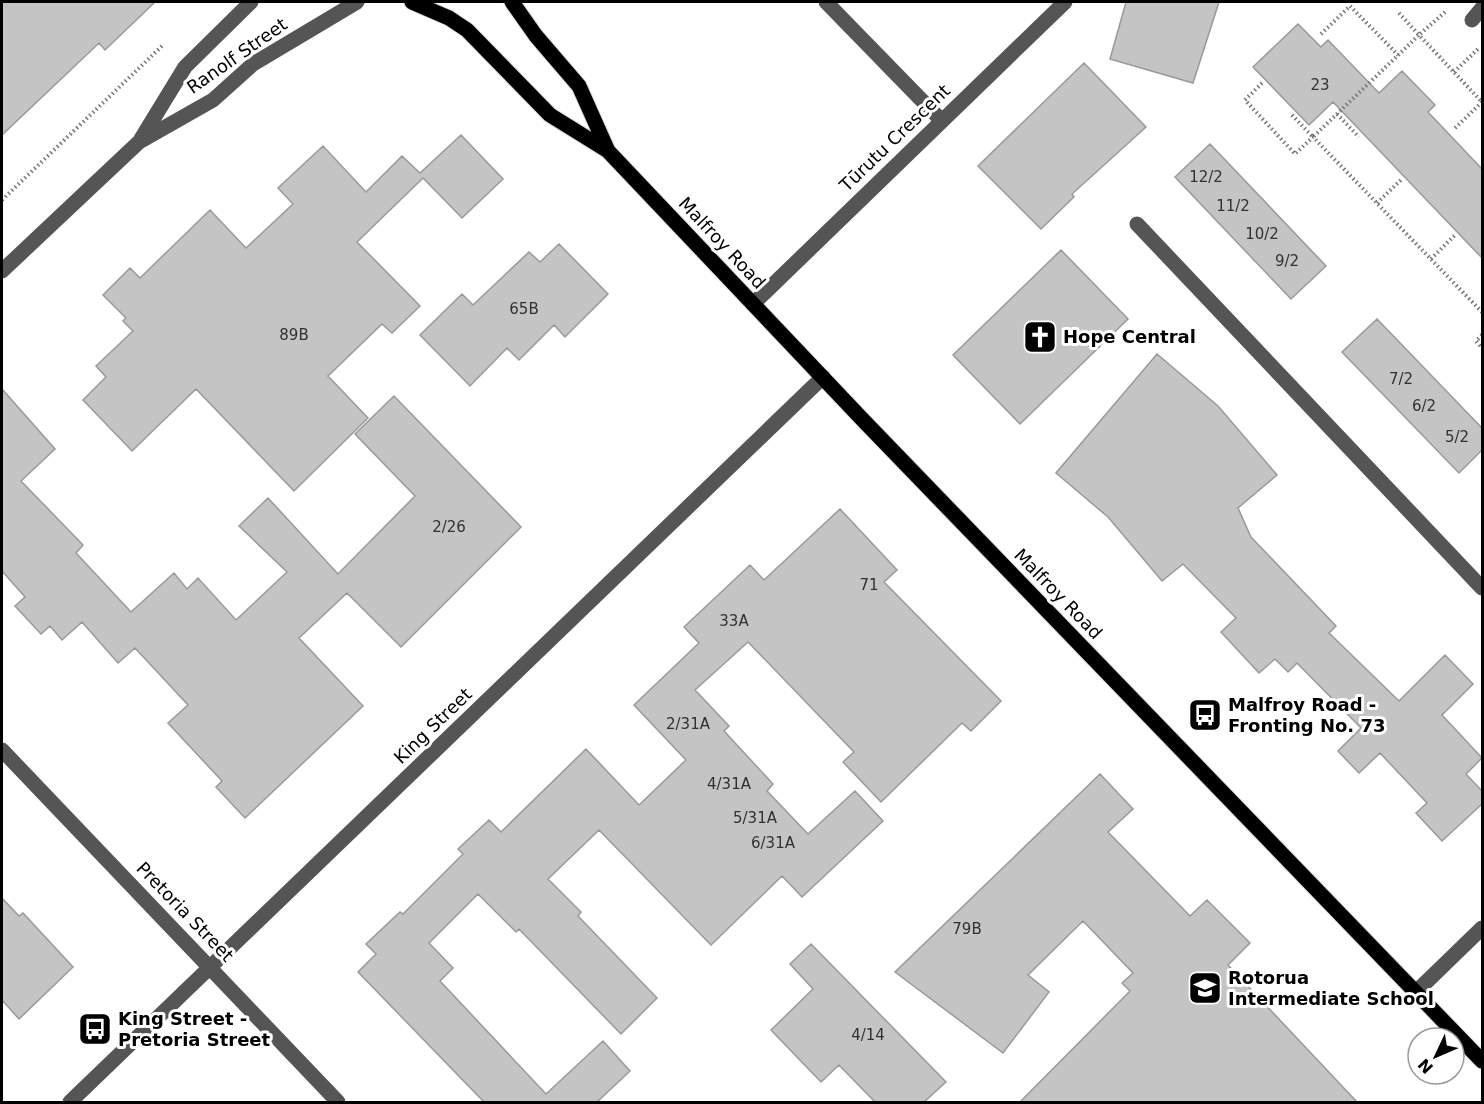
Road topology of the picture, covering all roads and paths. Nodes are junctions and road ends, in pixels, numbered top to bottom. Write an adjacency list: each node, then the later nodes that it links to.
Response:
1 (251, 2): 24 (street, Ranolf Street)
2 (357, 2): 24 (street, Ranolf Street)
3 (412, 2): 25 (main road, Malfroy Road)
4 (512, 2): 25 (main road, Malfroy Road)
5 (826, 2): 20 (street)
6 (1065, 2): 20 (street, Tūrutu Crescent)
7 (1350, 4): 10 (path); 14 (path)
8 (1448, 9): 11 (path)
9 (1399, 14): 11 (path)
10 (1321, 34)
11 (1419, 35): 14 (path); 15 (path)
12 (170, 38): 27 (path)
13 (1482, 44): 15 (path)
14 (1398, 55): 18 (path)
15 (1454, 72): 17 (path)
16 (1262, 83): 22 (path)
17 (1482, 102): 21 (path)
18 (1337, 114): 22 (path); 23 (path)
19 (1292, 115): 22 (path)
20 (941, 120): 33 (street, Tūrutu Crescent)
21 (1455, 128)
22 (1314, 137): 28 (path)
23 (1359, 137)
24 (139, 142): 32 (street, Ranolf Street)
25 (608, 151): 33 (main road, Malfroy Road)
26 (1402, 179): 28 (path)
27 (2, 200)
28 (1377, 203): 31 (path)
29 (1137, 224): 38 (street)
30 (1455, 235): 31 (path)
31 (1431, 259): 34 (path)
32 (2, 271)
33 (753, 304): 37 (main road, Malfroy Road)
34 (1482, 312)
35 (1482, 335): 36 (path)
36 (1482, 348)
37 (823, 377): 41 (street, King Street); 42 (main road, Malfroy Road)
38 (1482, 588)
39 (2, 750): 41 (street, Pretoria Street)
40 (1482, 927): 42 (street)
41 (211, 967): 44 (street, King Street); 45 (street, Pretoria Street)
42 (1416, 992): 43 (main road, Malfroy Road)
43 (1482, 1062)
44 (70, 1102)
45 (338, 1102)

